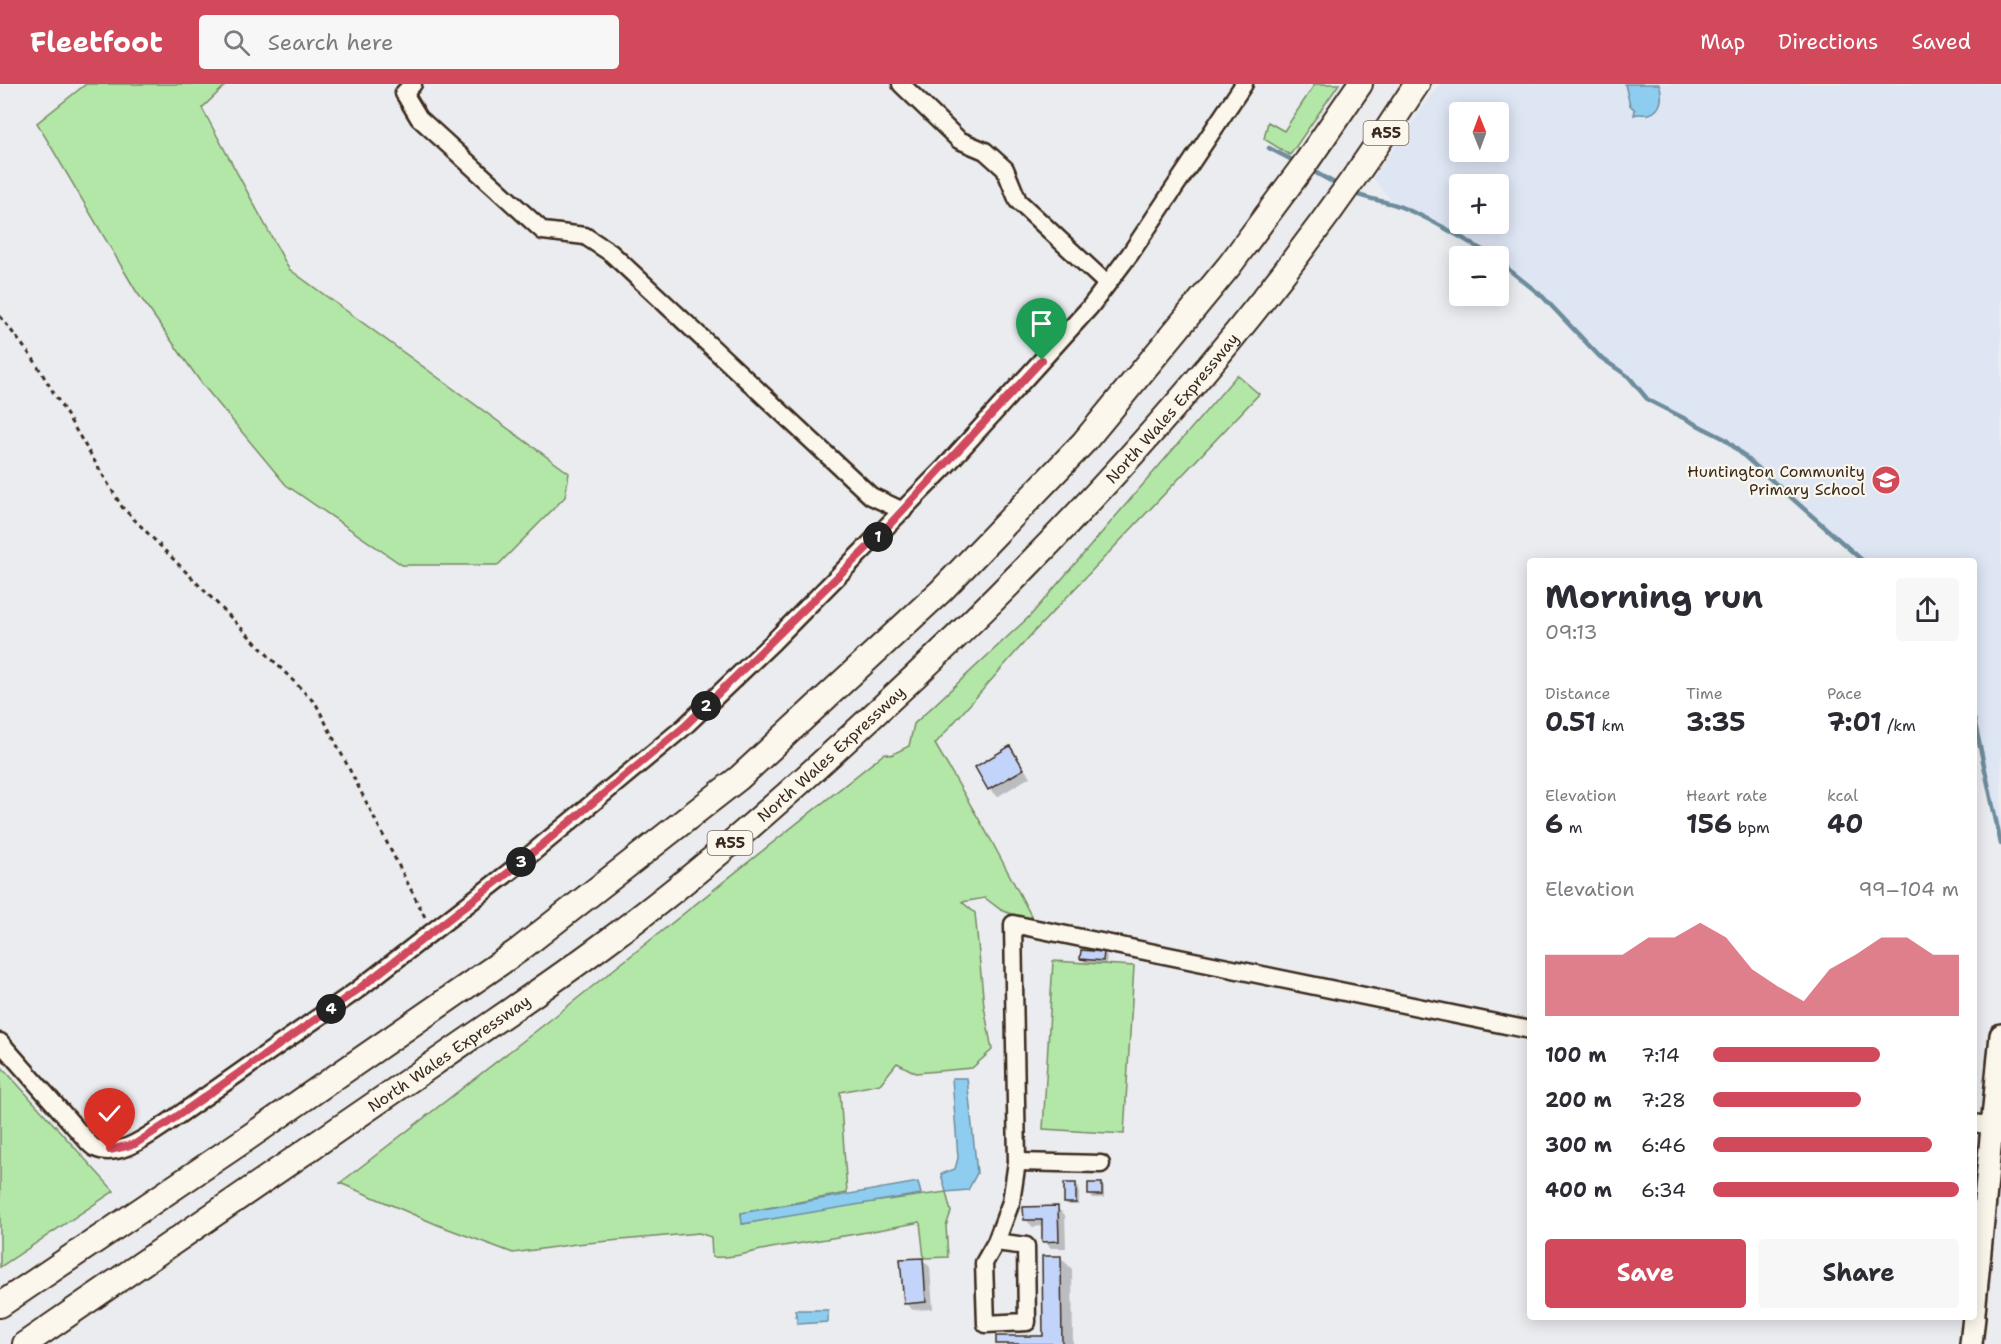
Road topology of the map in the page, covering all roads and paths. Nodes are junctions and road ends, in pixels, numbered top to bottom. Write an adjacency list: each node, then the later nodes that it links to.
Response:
1 (413, 84): 8 (lane)
2 (901, 84): 6 (lane)
3 (1244, 84): 6 (lane)
4 (1360, 84): 18 (highway, A55)
5 (1417, 84): 20 (highway, North Wales Expressway / A55)
6 (1107, 284): 8 (lane)
7 (0, 316): 9 (path)
8 (903, 511): 9 (lane)
9 (432, 932): 12 (lane)
10 (1527, 1029): 14 (lane)
11 (2001, 1035): 13 (main road)
12 (0, 1042)
13 (1983, 1124): 17 (main road)
14 (1017, 1162): 15 (lane); 16 (lane)
15 (1101, 1164)
16 (996, 1242): 16 (lane)
17 (1977, 1251)
18 (0, 1305)
19 (1973, 1320): 21 (main road)
20 (25, 1344)
21 (1971, 1344)

